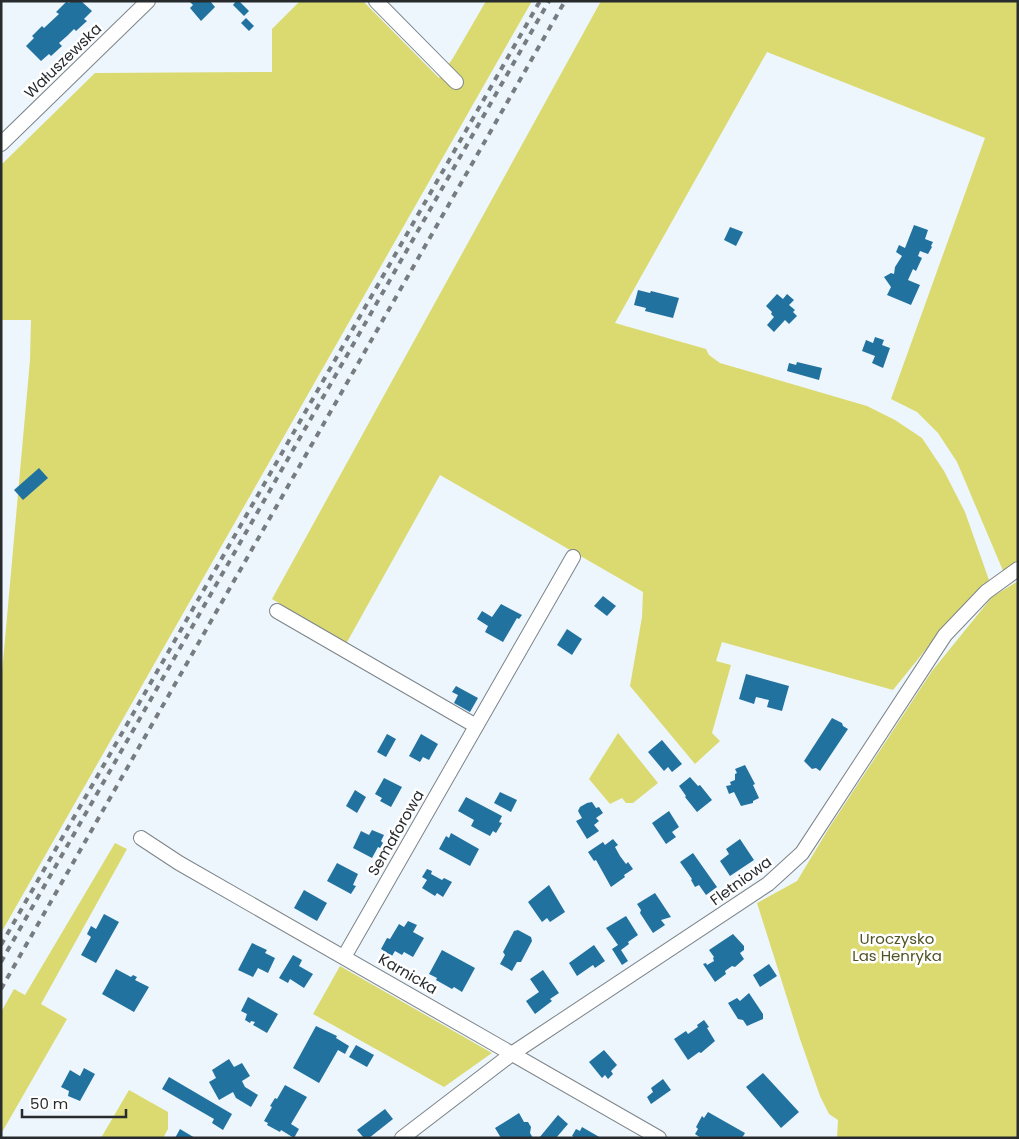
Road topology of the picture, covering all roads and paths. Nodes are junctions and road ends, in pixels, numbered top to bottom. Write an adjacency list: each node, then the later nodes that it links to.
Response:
1 (148, 1): 4 (street, Wałuszewska)
2 (376, 1): 3 (street)
3 (456, 82)
4 (1, 144)
5 (573, 556): 8 (street, Semaforowa)
6 (1018, 569): 11 (street, Fletniowa)
7 (276, 611): 8 (street)
8 (476, 726): 10 (street, Semaforowa)
9 (141, 838): 10 (street, Karnicka)
10 (344, 957): 11 (street, Karnicka)
11 (513, 1053): 12 (street, Fletniowa); 13 (street, Karnicka)
12 (402, 1138)
13 (659, 1138)

